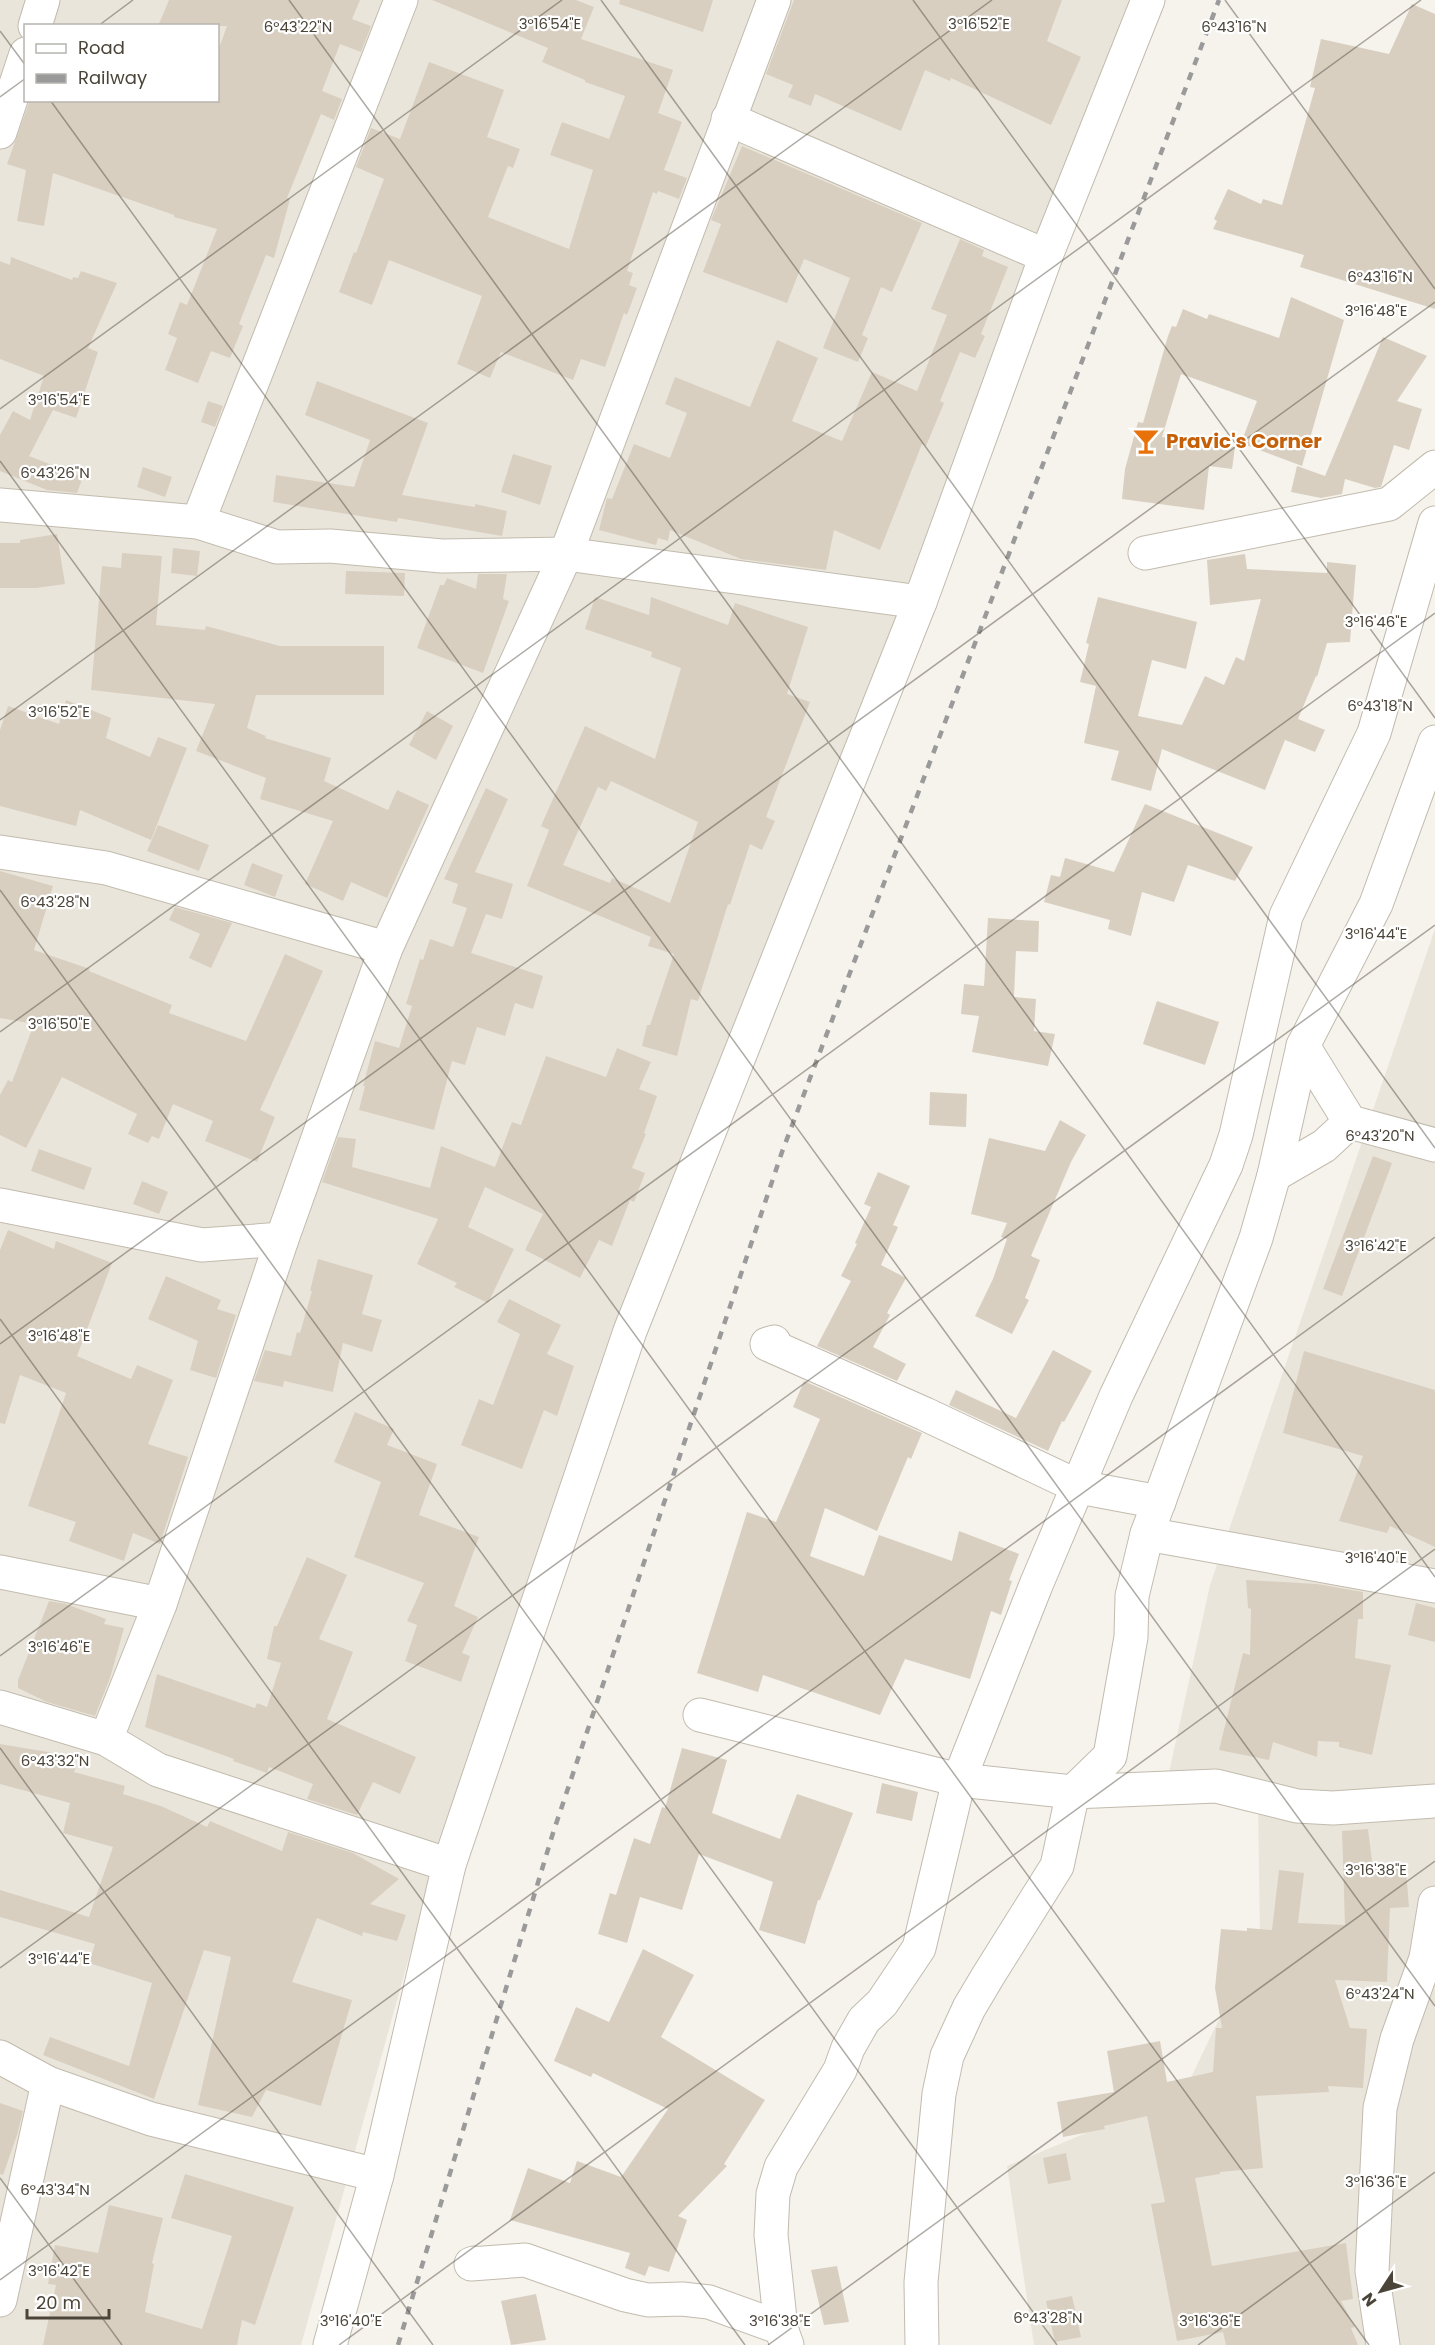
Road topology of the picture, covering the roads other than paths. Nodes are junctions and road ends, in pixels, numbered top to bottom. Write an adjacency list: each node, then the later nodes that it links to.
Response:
1 (43, 0): 5 (street)
2 (401, 0): 12 (street)
3 (774, 0): 7 (street)
4 (1148, 0): 9 (street)
5 (36, 24)
6 (24, 60): 8 (street)
7 (728, 119): 9 (street); 15 (street)
8 (0, 132)
9 (1046, 256): 16 (street)
10 (1435, 467): 14 (street)
11 (0, 505): 12 (street)
12 (198, 522): 15 (street)
13 (1435, 523): 22 (street)
14 (1145, 553)
15 (566, 554): 16 (street); 19 (street)
16 (920, 602): 44 (street)
17 (1435, 742): 20 (street)
18 (0, 852): 19 (street)
19 (386, 948): 28 (street)
20 (1303, 1046): 21 (street); 23 (street)
21 (1350, 1122): 24 (street); 25 (street)
22 (1236, 1135): 23 (street); 30 (street)
23 (1282, 1138): 25 (street); 26 (street)
24 (1435, 1144)
25 (1324, 1146): 26 (street)
26 (1274, 1175): 31 (street)
27 (0, 1206): 28 (street)
28 (282, 1239): 35 (street)
29 (774, 1342): 30 (street)
30 (1079, 1487): 31 (street); 40 (street)
31 (1159, 1502): 32 (street)
32 (1147, 1534): 34 (street); 39 (street)
33 (0, 1572): 35 (street)
34 (1435, 1587)
35 (160, 1604): 38 (street)
36 (0, 1707): 38 (street)
37 (700, 1715): 40 (street)
38 (106, 1739): 44 (street)
39 (1110, 1756): 41 (street); 42 (street)
40 (959, 1780): 42 (street); 51 (street)
41 (1170, 1789): 42 (street); 43 (street)
42 (1073, 1792): 53 (street)
43 (1435, 1801)
44 (449, 1865): 48 (street)
45 (1435, 1903): 54 (street)
46 (0, 2057): 47 (street)
47 (48, 2083): 48 (street); 50 (street)
48 (377, 2175): 52 (street)
49 (474, 2263): 51 (street)
50 (0, 2300)
51 (784, 2337)
52 (330, 2345)
53 (922, 2345)
54 (1383, 2345)

